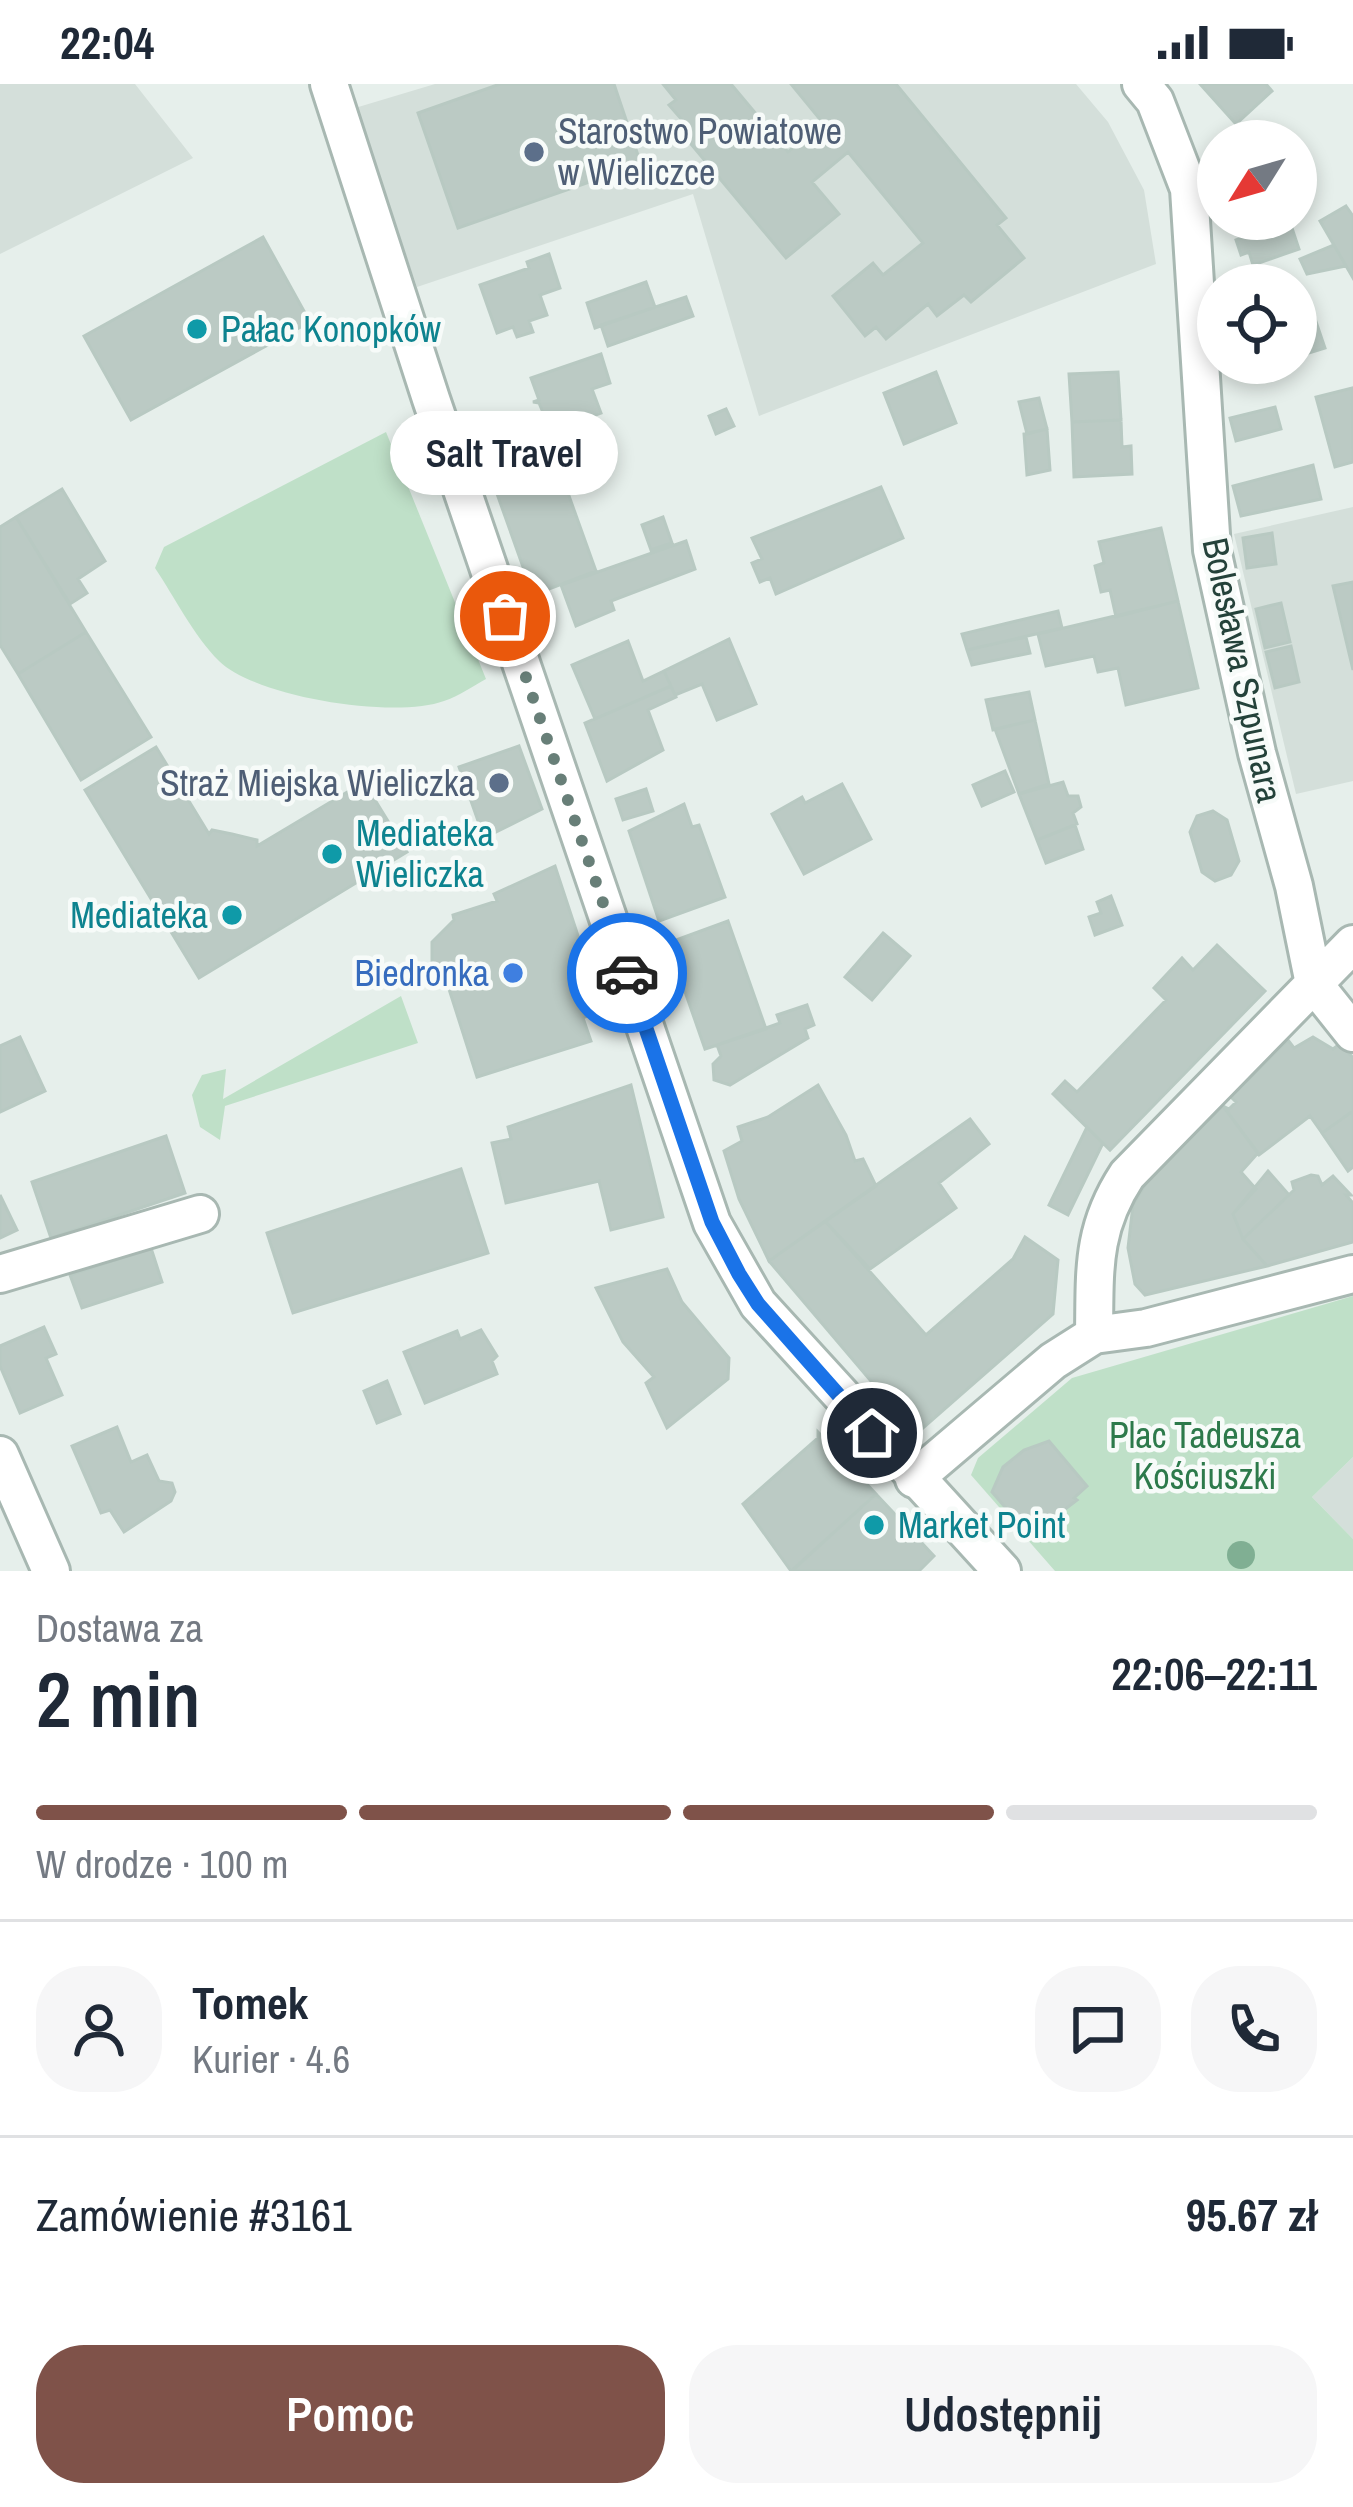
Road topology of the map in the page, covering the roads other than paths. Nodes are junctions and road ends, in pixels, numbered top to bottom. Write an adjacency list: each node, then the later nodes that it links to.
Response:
1 (329, 84): 11 (street)
2 (1141, 84): 4 (street, Bolesława Szpunara)
3 (1353, 944): 4 (street)
4 (1314, 984): 5 (street, Bolesława Szpunara); 9 (street)
5 (1353, 1033)
6 (200, 1214): 7 (street)
7 (0, 1274)
8 (1353, 1274): 9 (street)
9 (1094, 1335): 11 (street)
10 (0, 1455): 12 (street)
11 (914, 1479): 13 (street)
12 (51, 1571)
13 (1002, 1571)

